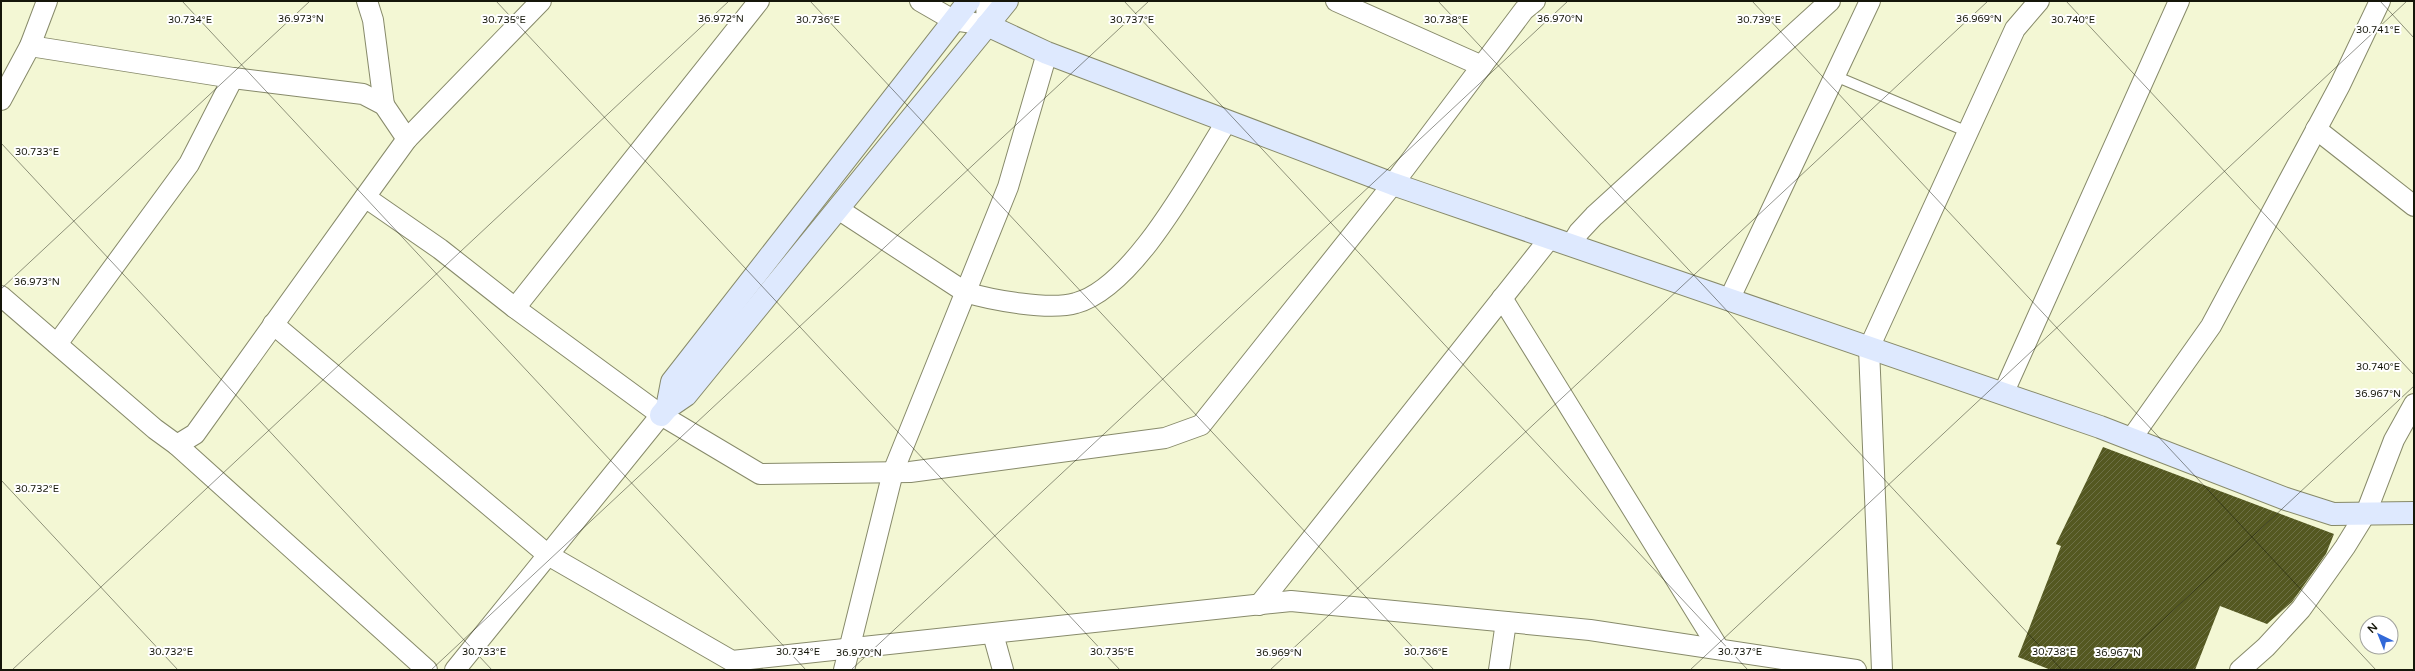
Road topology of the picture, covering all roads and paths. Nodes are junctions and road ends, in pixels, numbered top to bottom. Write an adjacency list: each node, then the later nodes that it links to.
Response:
1 (47, 1): 18 (street)
2 (367, 1): 24 (street)
3 (541, 1): 28 (street)
4 (759, 1): 39 (street)
5 (920, 1): 16 (street)
6 (969, 1): 16 (street)
7 (986, 1): 17 (street)
8 (1007, 1): 17 (street)
9 (1336, 1): 20 (street)
10 (1535, 1): 20 (street)
11 (1830, 1): 34 (street)
12 (1870, 1): 21 (street)
13 (2039, 1): 27 (street)
14 (2179, 1): 43 (street)
15 (2380, 1): 26 (street)
16 (953, 20): 17 (street); 45 (street)
17 (988, 25): 19 (street); 32 (street)
18 (30, 46): 22 (street); 23 (street)
19 (1046, 53): 25 (street); 35 (street)
20 (1482, 66): 29 (street)
21 (1835, 76): 27 (lane); 38 (street)
22 (233, 78): 24 (street); 41 (street)
23 (1, 100)
24 (384, 105): 28 (street)
25 (1227, 121): 29 (street); 35 (street)
26 (2316, 129): 31 (street); 46 (street)
27 (1968, 132): 42 (street)
28 (407, 139): 30 (street)
29 (1393, 184): 33 (street); 48 (street)
30 (364, 197): 39 (street); 40 (street)
31 (2414, 206)
32 (838, 209): 35 (street); 45 (street)
33 (1550, 238): 34 (street); 37 (street)
34 (1572, 245): 38 (street)
35 (966, 292): 48 (street)
36 (1, 296): 41 (street)
37 (1502, 298): 52 (street); 56 (street)
38 (1729, 300): 42 (street)
39 (515, 308): 45 (street)
40 (273, 324): 47 (street); 51 (street)
41 (57, 344): 47 (street)
42 (1869, 348): 43 (street); 63 (street)
43 (2003, 394): 46 (street)
44 (2414, 404): 50 (street)
45 (664, 411): 48 (street); 51 (street)
46 (2131, 439): 50 (street)
47 (177, 445): 57 (street)
48 (893, 472): 55 (street)
49 (2414, 512): 50 (street)
50 (2366, 513): 64 (street)
51 (548, 555): 55 (street); 58 (street)
52 (1258, 605): 53 (street); 54 (street)
53 (1506, 622): 56 (street); 61 (street)
54 (993, 634): 55 (street); 60 (street)
55 (847, 649): 59 (street)
56 (1719, 649): 62 (street)
57 (427, 670)
58 (454, 670)
59 (844, 670)
60 (1003, 670)
61 (1499, 670)
62 (1856, 670)
63 (1882, 670)
64 (2240, 670)

